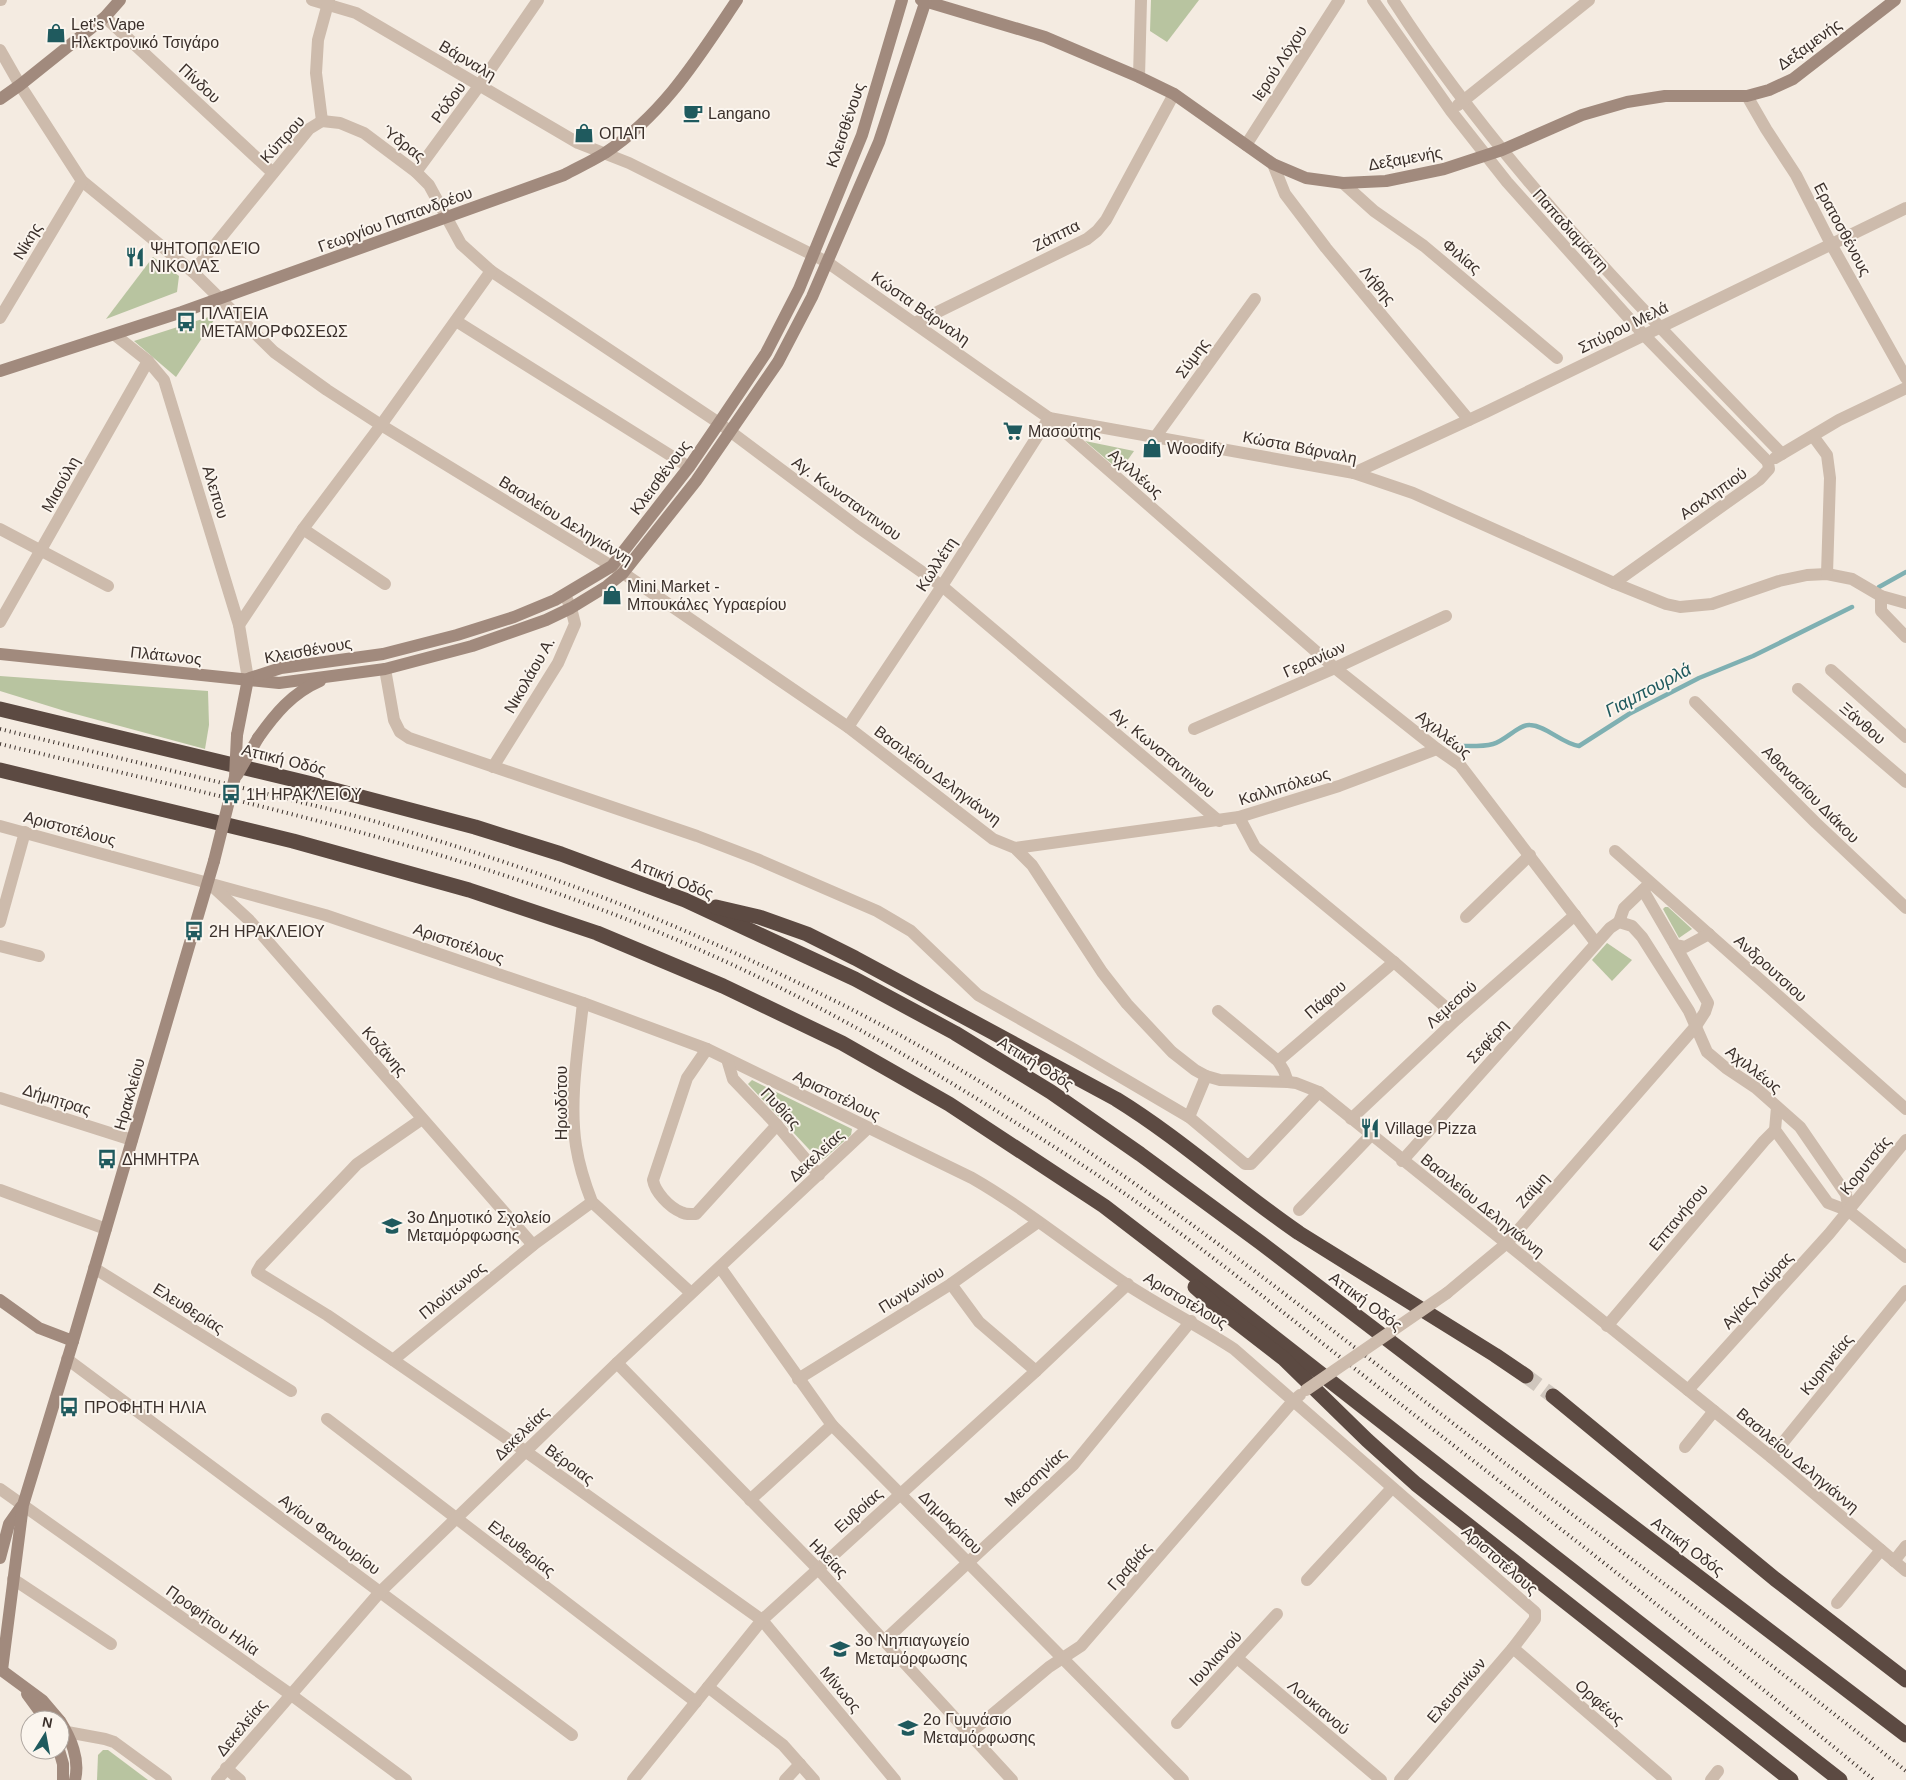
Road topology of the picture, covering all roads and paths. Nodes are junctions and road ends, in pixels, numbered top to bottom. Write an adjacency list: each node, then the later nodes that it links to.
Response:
1 (120, 0): 14 (street)
2 (312, 0): 13 (street, Βάρναλη)
3 (538, 0): 18 (street, Ρόδου)
4 (736, 0): 29 (street, Γεωργίου Παπανδρέου)
5 (902, 0): 25 (street, Κλεισθένους)
6 (924, 0): 16 (street, Δεξαμενής); 26 (street, Κλεισθένους)
7 (1141, 0): 16 (street)
8 (1339, 0): 27 (street, Ιερού Λόχου)
9 (1374, 0): 23 (street, Παπαδιαμάντη)
10 (1393, 0): 22 (street, Παπαδιαμάντη)
11 (1589, 0): 22 (street)
12 (1895, 0): 20 (street, Δεξαμενής)
13 (328, 2): 18 (street, Βάρναλη); 24 (street, Κύπρου)
14 (105, 17): 17 (street); 33 (street, Πίνδου)
15 (0, 50): 17 (street, Βασιλείου Δεληγιάννη)
16 (1139, 77): 19 (street, Δεξαμενής)
17 (20, 85): 21 (street); 34 (street, Βασιλείου Δεληγιάννη)
18 (479, 86): 29 (street, Βάρναλη); 32 (street, Ρόδου)
19 (1174, 94): 27 (street, Δεξαμενής); 47 (street, Ζάππα)
20 (1747, 96): 28 (street, Δεξαμενής); 38 (street, Ερατοσθένους)
21 (0, 98)
22 (1464, 100): 23 (street); 28 (street, Παπαδιαμάντη)
23 (1452, 110): 30 (street, Παπαδιαμάντη)
24 (322, 121): 32 (street, Ύδρας); 33 (street, Κύπρου)
25 (862, 135): 26 (street); 39 (street, Κλεισθένους)
26 (879, 142): 40 (street, Κλεισθένους)
27 (1246, 145): 31 (street, Δεξαμενής)
28 (1502, 150): 30 (street, Δεξαμενής); 48 (street, Παπαδιαμάντη)
29 (604, 153): 37 (street, Γεωργίου Παπανδρέου); 39 (street, Κώστα Βάρναλη)
30 (1485, 156): 35 (street, Δεξαμενής); 50 (street, Παπαδιαμάντη)
31 (1273, 164): 35 (street, Δεξαμενής); 57 (street, Λήθης)
32 (416, 172): 37 (street, Ύδρας)
33 (273, 173): 42 (street, Κύπρου)
34 (82, 181): 42 (street, Βασιλείου Δεληγιάννη); 45 (street, Νίκης)
35 (1343, 183): 51 (street, Φιλίας)
36 (1905, 211): 38 (street, Σπύρου Μελά)
37 (446, 219): 41 (street, Αγ. Κωνσταντινιου); 43 (street, Γεωργίου Παπανδρέου)
38 (1831, 244): 48 (street, Σπύρου Μελά); 54 (street, Ερατοσθένους)
39 (814, 255): 40 (street, Κώστα Βάρναλη); 58 (street, Κλεισθένους)
40 (827, 262): 47 (street, Κώστα Βάρναλη); 60 (street, Κλεισθένους)
41 (491, 270): 46 (street); 58 (street, Αγ. Κωνσταντινιου)
42 (193, 272): 43 (street, Βασιλείου Δεληγιάννη)
43 (219, 298): 49 (street, Γεωργίου Παπανδρέου); 59 (street, Βασιλείου Δεληγιάννη)
44 (1255, 299): 61 (street, Σύμης)
45 (0, 318)
46 (456, 321): 59 (street); 65 (street)
47 (915, 323): 56 (street, Κώστα Βάρναλη)
48 (1659, 327): 50 (street, Σπύρου Μελά); 63 (street, Παπαδιαμάντη)
49 (115, 335): 52 (street, Αλεπου); 53 (street, Γεωργίου Παπανδρέου)
50 (1644, 335): 57 (street, Σπύρου Μελά); 64 (street, Παπαδιαμάντη)
51 (1557, 358)
52 (148, 362): 69 (street, Μιαούλη); 83 (street, Αλεπου)
53 (0, 371)
54 (1906, 378)
55 (1906, 388): 62 (street, Ασκληπιού)
56 (1049, 418): 61 (street, Κώστα Βάρναλη); 76 (street, Κωλλέτη); 86 (street, Αχιλλέως)
57 (1469, 420): 66 (street, Σπύρου Μελά)
58 (719, 423): 60 (street, Αγ. Κωνσταντινιου); 65 (street, Κλεισθένους)
59 (381, 425): 68 (street); 70 (street, Βασιλείου Δεληγιάννη)
60 (731, 431): 71 (street, Κλεισθένους); 76 (street, Αγ. Κωνσταντινιου)
61 (1156, 436): 66 (street, Κώστα Βάρναλη)
62 (1813, 436): 63 (street, Ασκληπιού); 72 (street)
63 (1782, 454): 64 (street, Ασκληπιού)
64 (1768, 462): 73 (street, Ασκληπιού)
65 (689, 467): 70 (street, Κλεισθένους)
66 (1354, 473): 73 (street, Κώστα Βάρναλη)
67 (0, 529): 69 (street)
68 (303, 529): 74 (street); 83 (street)
69 (41, 550): 75 (street); 82 (street, Μιαούλη)
70 (612, 566): 71 (street, Βασιλείου Δεληγιάννη); 77 (street, Κλεισθένους)
71 (623, 573): 80 (street, Κλεισθένους); 94 (street, Βασιλείου Δεληγιάννη)
72 (1827, 574): 73 (street, Κώστα Βάρναλη); 78 (street, Κώστα Βάρναλη)
73 (1614, 583)
74 (385, 584)
75 (108, 586)
76 (942, 586): 94 (street, Κωλλέτη); 104 (street, Αγ. Κωνσταντινιου)
77 (565, 595): 80 (street, Νικολάου Α.); 90 (street, Κλεισθένους)
78 (1881, 596): 79 (street, Κώστα Βάρναλη); 84 (street)
79 (1906, 603)
80 (572, 608): 87 (street, Κλεισθένους); 99 (street, Νικολάου Α.)
81 (1446, 616): 86 (street, Γερανίων)
82 (0, 622)
83 (239, 624): 90 (street, Αλεπου)
84 (1906, 637)
85 (0, 654): 90 (street, Πλάτωνος)
86 (1335, 668): 95 (street, Γερανίων); 98 (street, Αχιλλέως)
87 (385, 670): 89 (street, Κλεισθένους); 99 (street)
88 (1832, 670): 97 (street)
89 (330, 677): 90 (street, Πλάτωνος); 101 (street, Ηρακλείου, bridge)
90 (248, 679): 96 (street, Κλεισθένους)
91 (1798, 689): 102 (street, Ξάνθου)
92 (1695, 702): 113 (street, Αθανασίου Διάκου)
93 (0, 709): 112 (highway, Αττική Οδός)
94 (848, 727): 107 (street, Βασιλείου Δεληγιάννη)
95 (1194, 729)
96 (237, 735): 101 (street, Ηρακλείου, bridge)
97 (1906, 737)
98 (1437, 749): 103 (street, Καλλιπόλεως); 109 (street, Αχιλλέως)
99 (493, 767): 137 (street)
100 (0, 770): 150 (highway)
101 (236, 778): 110 (street, Ηρακλείου, bridge)
102 (1906, 782)
103 (1239, 817): 104 (street, Καλλιπόλεως); 123 (street)
104 (1219, 821): 107 (street, Καλλιπόλεως)
105 (0, 826): 106 (street, Αριστοτέλους)
106 (25, 832): 110 (street, Αριστοτέλους); 116 (street)
107 (1016, 848): 131 (street, Βασιλείου Δεληγιάννη)
108 (1615, 851): 111 (street, Ανδρουτσιου)
109 (1530, 855): 114 (street, Αχιλλέως); 115 (street)
110 (208, 882): 124 (street, Αριστοτέλους); 138 (street, Κοζάνης); 144 (street, Ηρακλείου)
111 (1647, 886): 117 (street); 118 (street, Ανδρουτσιου); 120 (street)
112 (685, 900): 172 (highway); 221 (highway, Αττική Οδός)
113 (1906, 908)
114 (1575, 916): 119 (street, Αχιλλέως); 126 (street, Λεμεσού)
115 (1466, 917)
116 (0, 922)
117 (1619, 922): 119 (street); 127 (street, Αχιλλέως)
118 (1709, 934): 120 (street); 136 (street, Ανδρουτσιου)
119 (1596, 943): 146 (street, Σεφέρη)
120 (1675, 945): 127 (street, Ζαϊμη)
121 (0, 946): 122 (street)
122 (38, 956)
123 (1394, 962): 126 (street); 130 (street, Πάφου)
124 (583, 1003): 128 (street, Αριστοτέλους); 149 (street, Ηρωδότου)
125 (1218, 1010): 130 (street)
126 (1458, 1018): 139 (street, Λεμεσού)
127 (1696, 1026): 135 (street, Αχιλλέως); 155 (street, Ζαϊμη)
128 (707, 1050): 129 (street, Αριστοτέλους); 140 (street)
129 (727, 1059): 140 (street, Πυθίας); 141 (street, Αριστοτέλους)
130 (1278, 1061): 132 (street)
131 (1206, 1076): 132 (street, Βασιλείου Δεληγιάννη); 137 (street)
132 (1288, 1082): 133 (street, Βασιλείου Δεληγιάννη)
133 (1319, 1092): 137 (street); 139 (street, Βασιλείου Δεληγιάννη)
134 (0, 1098): 144 (street, Δήμητρας)
135 (1776, 1107): 142 (street, Αχιλλέως); 152 (street, Αχιλλέως)
136 (1906, 1109)
137 (1189, 1117)
138 (422, 1119): 156 (street, Κοζάνης); 169 (street, Βέροιας)
139 (1352, 1119): 143 (street, Βασιλείου Δεληγιάννη)
140 (777, 1125): 147 (street, Πυθίας)
141 (868, 1128): 147 (street, Δεκελείας); 153 (street, Αριστοτέλους)
142 (1775, 1130): 152 (street); 166 (street, Επτανήσου)
143 (1371, 1136): 146 (street, Βασιλείου Δεληγιάννη); 151 (street)
144 (132, 1140): 154 (street, Ηρακλείου)
145 (1906, 1140): 152 (street, Κορυτσάς)
146 (1402, 1160): 155 (street, Βασιλείου Δεληγιάννη)
147 (818, 1175): 158 (street, Δεκελείας)
148 (0, 1190): 154 (street)
149 (592, 1202): 156 (street, Πλούτωνος); 163 (street)
150 (1104, 1206): 241 (highway); 242 (highway)
151 (1299, 1210)
152 (1849, 1211): 157 (street); 174 (street, Αγίας Λαύρας)
153 (1038, 1222): 160 (street, Πωγωνίου); 161 (street, Αριστοτέλους)
154 (106, 1229): 159 (street, Ηρακλείου)
155 (1507, 1244): 166 (street, Βασιλείου Δεληγιάννη); 177 (street, Ζαϊμη, bridge)
156 (533, 1245): 169 (street, Πλούτωνος)
157 (1906, 1257)
158 (720, 1267): 163 (street, Δεκελείας); 173 (street, Δημοκρίτου)
159 (94, 1268): 167 (street, Ηρακλείου); 175 (street, Ελευθερίας)
160 (951, 1284): 171 (street); 173 (street, Πωγωνίου)
161 (1128, 1284): 165 (street, Αριστοτέλους); 171 (street, Ευβοίας)
162 (1906, 1291): 183 (street, Κυρηνείας)
163 (691, 1293): 170 (street, Δεκελείας)
164 (0, 1300): 167 (street)
165 (1191, 1322): 177 (street, Αριστοτέλους); 194 (street, Μεσσηνίας)
166 (1607, 1326): 174 (street, Βασιλείου Δεληγιάννη)
167 (73, 1341): 168 (street, Ηρακλείου)
168 (67, 1359): 188 (street, Ηρακλείου); 199 (street, Αγίου Φανουρίου)
169 (393, 1360): 182 (street, Βέροιας)
170 (617, 1363): 182 (street, Δεκελείας); 187 (street, Ηλείας)
171 (1036, 1371): 186 (street, Ευβοίας)
172 (1526, 1376)
173 (798, 1379): 180 (street, Δημοκρίτου)
174 (1688, 1390): 178 (street, Βασιλείου Δεληγιάννη)
175 (292, 1391)
176 (1553, 1396): 211 (highway)
177 (1294, 1400): 184 (street, Αριστοτέλους); 207 (street, Γραβιάς)
178 (1714, 1411): 181 (street); 183 (street, Βασιλείου Δεληγιάννη)
179 (328, 1420): 189 (street, Ελευθερίας)
180 (832, 1424): 186 (street, Δημοκρίτου); 187 (street)
181 (1685, 1447)
182 (525, 1451): 189 (street, Δεκελείας); 203 (street, Βέροιας)
183 (1771, 1457): 191 (street, Βασιλείου Δεληγιάννη)
184 (1392, 1488): 198 (street); 202 (street, Αριστοτέλους)
185 (0, 1489): 188 (street, Προφήτου Ηλία)
186 (900, 1494): 194 (street, Δημοκρίτου); 195 (street, Ευβοίας)
187 (750, 1500): 195 (street, Ηλείας)
188 (22, 1505): 192 (street, Ηρακλείου); 197 (street, Ηρακλείου); 213 (street, Προφήτου Ηλία)
189 (457, 1518): 199 (street, Δεκελείας); 214 (street, Ελευθερίας)
190 (1906, 1546): 193 (street)
191 (1880, 1550): 193 (street, Βασιλείου Δεληγιάννη); 200 (street)
192 (0, 1558)
193 (1894, 1561): 196 (street, Βασιλείου Δεληγιάννη)
194 (967, 1562): 204 (street, Μεσσηνίας); 207 (street, Δημοκρίτου)
195 (818, 1569): 203 (street, Ευβοίας); 204 (street, Ηλείας)
196 (1906, 1571)
197 (13, 1579): 205 (street); 209 (street, Ηρακλείου)
198 (1307, 1580)
199 (380, 1592): 213 (street, Δεκελείας); 220 (street, Αγίου Φανουρίου)
200 (1837, 1603)
201 (1276, 1614): 208 (street, Ιουλιανού)
202 (1536, 1619): 206 (street, Ελευσινίων)
203 (762, 1620): 212 (street, Ευβοίας); 235 (street, Μίνωος)
204 (884, 1640): 219 (street, Ηλείας)
205 (111, 1644)
206 (1513, 1648): 239 (street, Ελευσινίων); 240 (street, Ορφέως)
207 (1064, 1658): 219 (street, Γραβιάς); 237 (street, Δημοκρίτου)
208 (1237, 1658): 217 (street, Ιουλιανού); 238 (street, Λουκιανού)
209 (1, 1670): 210 (street)
210 (16, 1680): 215 (street); 216 (street)
211 (1906, 1680)
212 (708, 1687): 214 (street, Ευβοίας); 224 (street)
213 (290, 1694): 225 (street, Δεκελείας); 231 (street, Προφήτου Ηλία)
214 (696, 1702): 232 (street, Ευβοίας)
215 (38, 1710)
216 (51, 1710)
217 (1177, 1723)
218 (70, 1732): 228 (street)
219 (970, 1733): 236 (street, Ηλείας)
220 (572, 1735)
221 (1906, 1735)
222 (70, 1738): 227 (street)
223 (62, 1760): 226 (street)
224 (800, 1764): 233 (street); 234 (street)
225 (226, 1768): 229 (street, Δεκελείας); 230 (street)
226 (63, 1780)
227 (75, 1780)
228 (166, 1780)
229 (217, 1780)
230 (240, 1780)
231 (406, 1780)
232 (633, 1780)
233 (785, 1780)
234 (814, 1780)
235 (894, 1780)
236 (1012, 1780)
237 (1183, 1780)
238 (1381, 1780)
239 (1400, 1780)
240 (1666, 1780)
241 (1792, 1780)
242 (1840, 1780)

